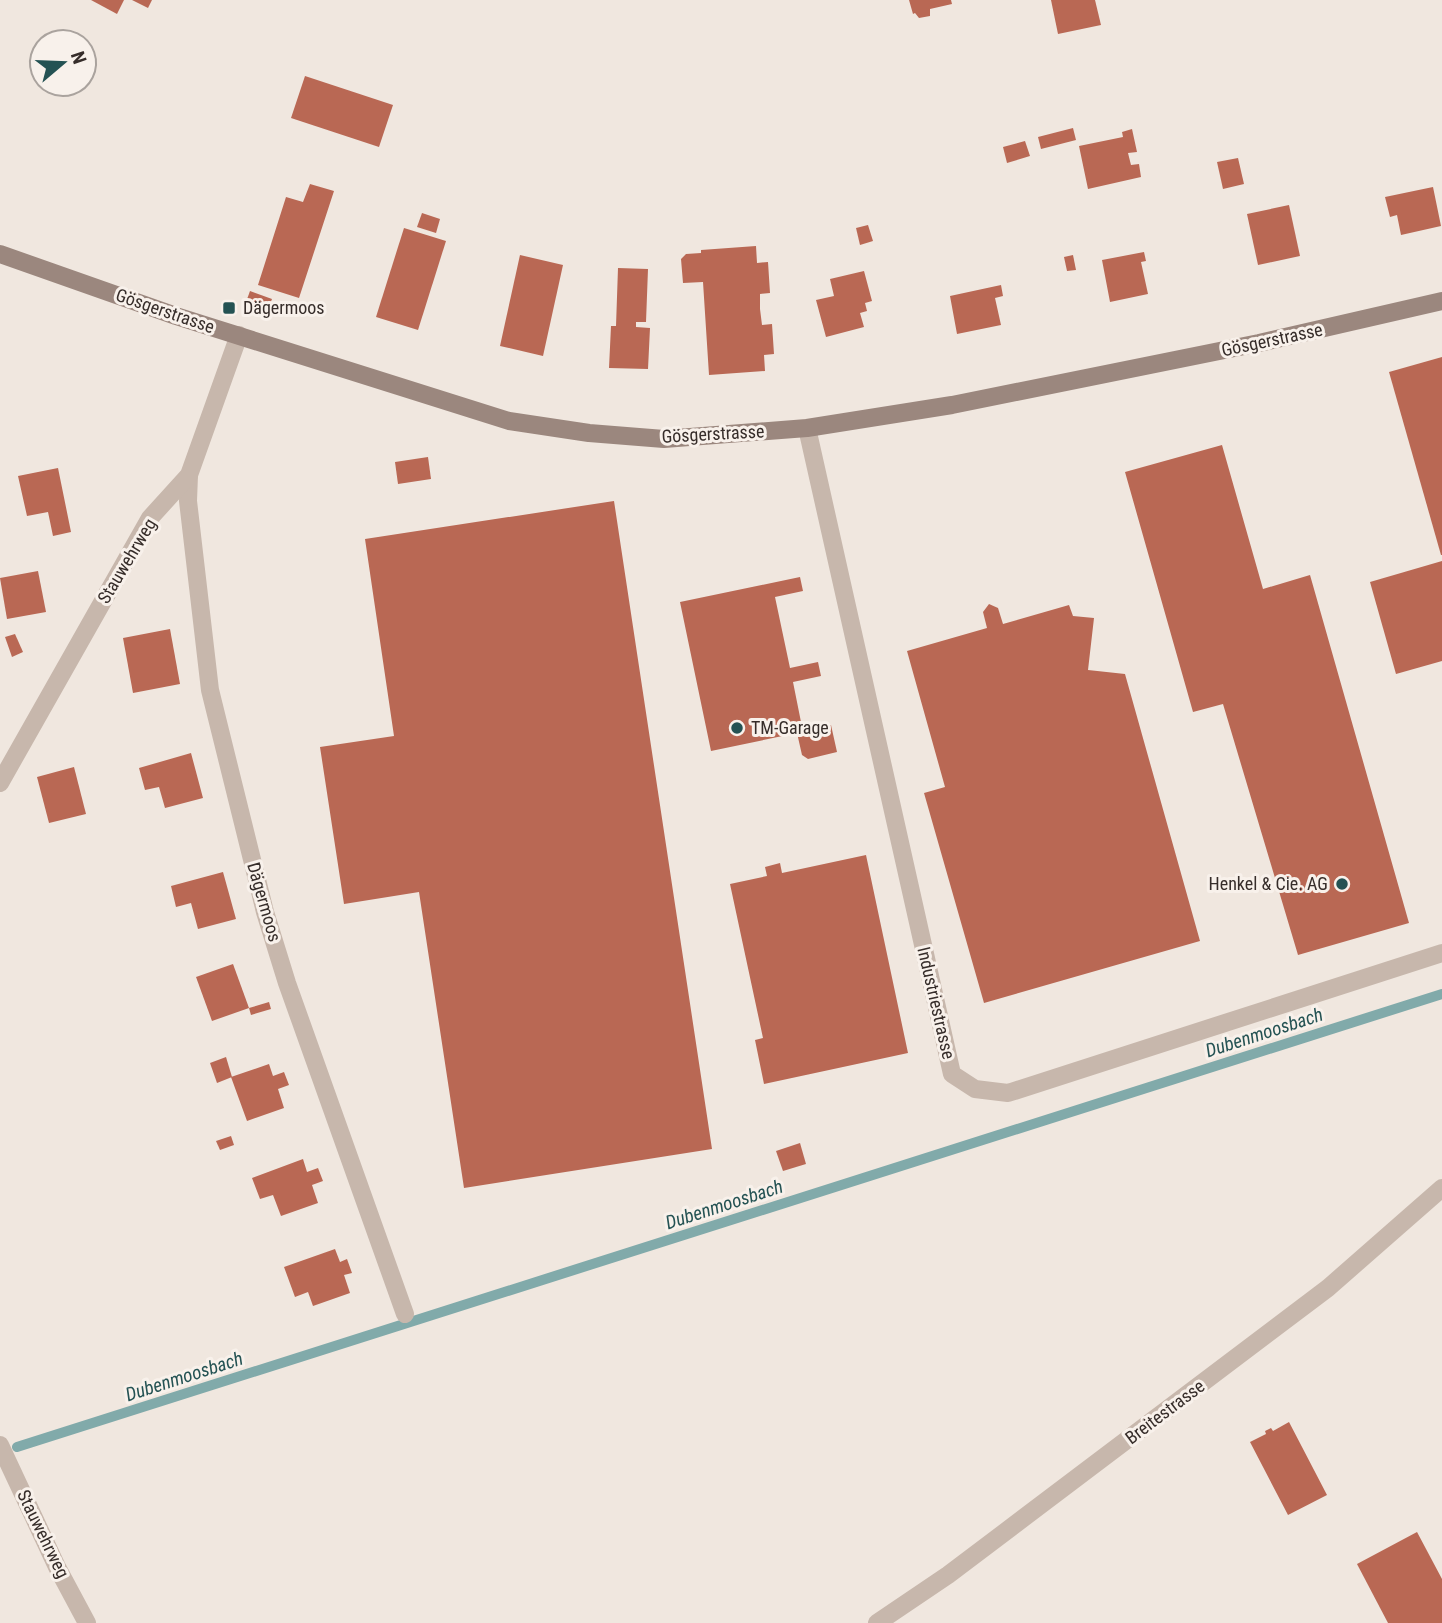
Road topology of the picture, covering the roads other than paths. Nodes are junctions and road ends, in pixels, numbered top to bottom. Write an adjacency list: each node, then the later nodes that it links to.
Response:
1 (0, 254): 3 (main road, Gösgerstrasse)
2 (1442, 301): 4 (main road, Gösgerstrasse)
3 (239, 335): 4 (main road, Gösgerstrasse); 5 (street, Stauwehrweg)
4 (807, 428): 7 (street, Industriestrasse)
5 (189, 475): 6 (street, Stauwehrweg); 9 (street, Dägermoos)
6 (0, 783)
7 (1442, 953)
8 (1442, 1188): 12 (street, Breitestrasse)
9 (405, 1314)
10 (0, 1445): 11 (street, Stauwehrweg)
11 (87, 1623)
12 (877, 1623)

